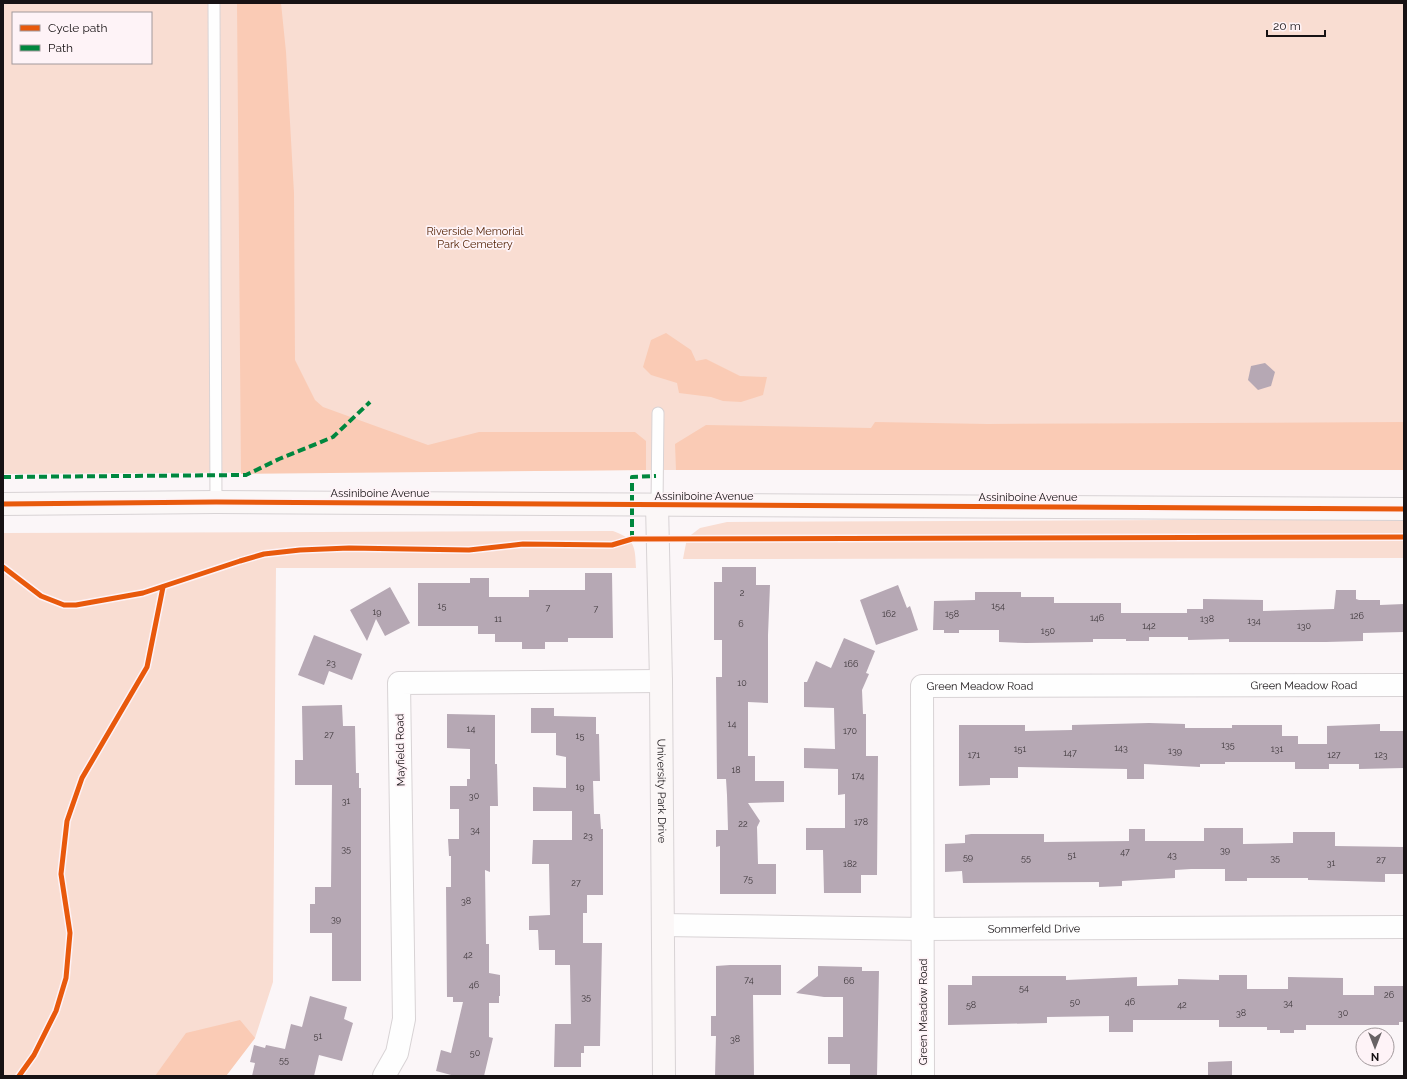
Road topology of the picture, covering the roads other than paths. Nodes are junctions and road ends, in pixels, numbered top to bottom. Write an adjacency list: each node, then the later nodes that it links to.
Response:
1 (214, 3): 3 (lane)
2 (658, 413): 5 (lane)
3 (216, 502): 4 (street, Assiniboine Avenue); 5 (street, Assiniboine Avenue)
4 (3, 504)
5 (656, 505): 6 (street, Assiniboine Avenue); 7 (street, University Park Drive)
6 (1404, 509)
7 (661, 681): 9 (street, University Park Drive); 12 (street, Mayfield Road)
8 (1404, 685): 11 (street, Green Meadow Road)
9 (664, 926): 11 (street, Sommerfeld Drive); 13 (street, University Park Drive)
10 (1404, 927): 11 (street, Sommerfeld Drive)
11 (923, 929): 14 (street, Green Meadow Road)
12 (384, 1076)
13 (664, 1076)
14 (923, 1076)

